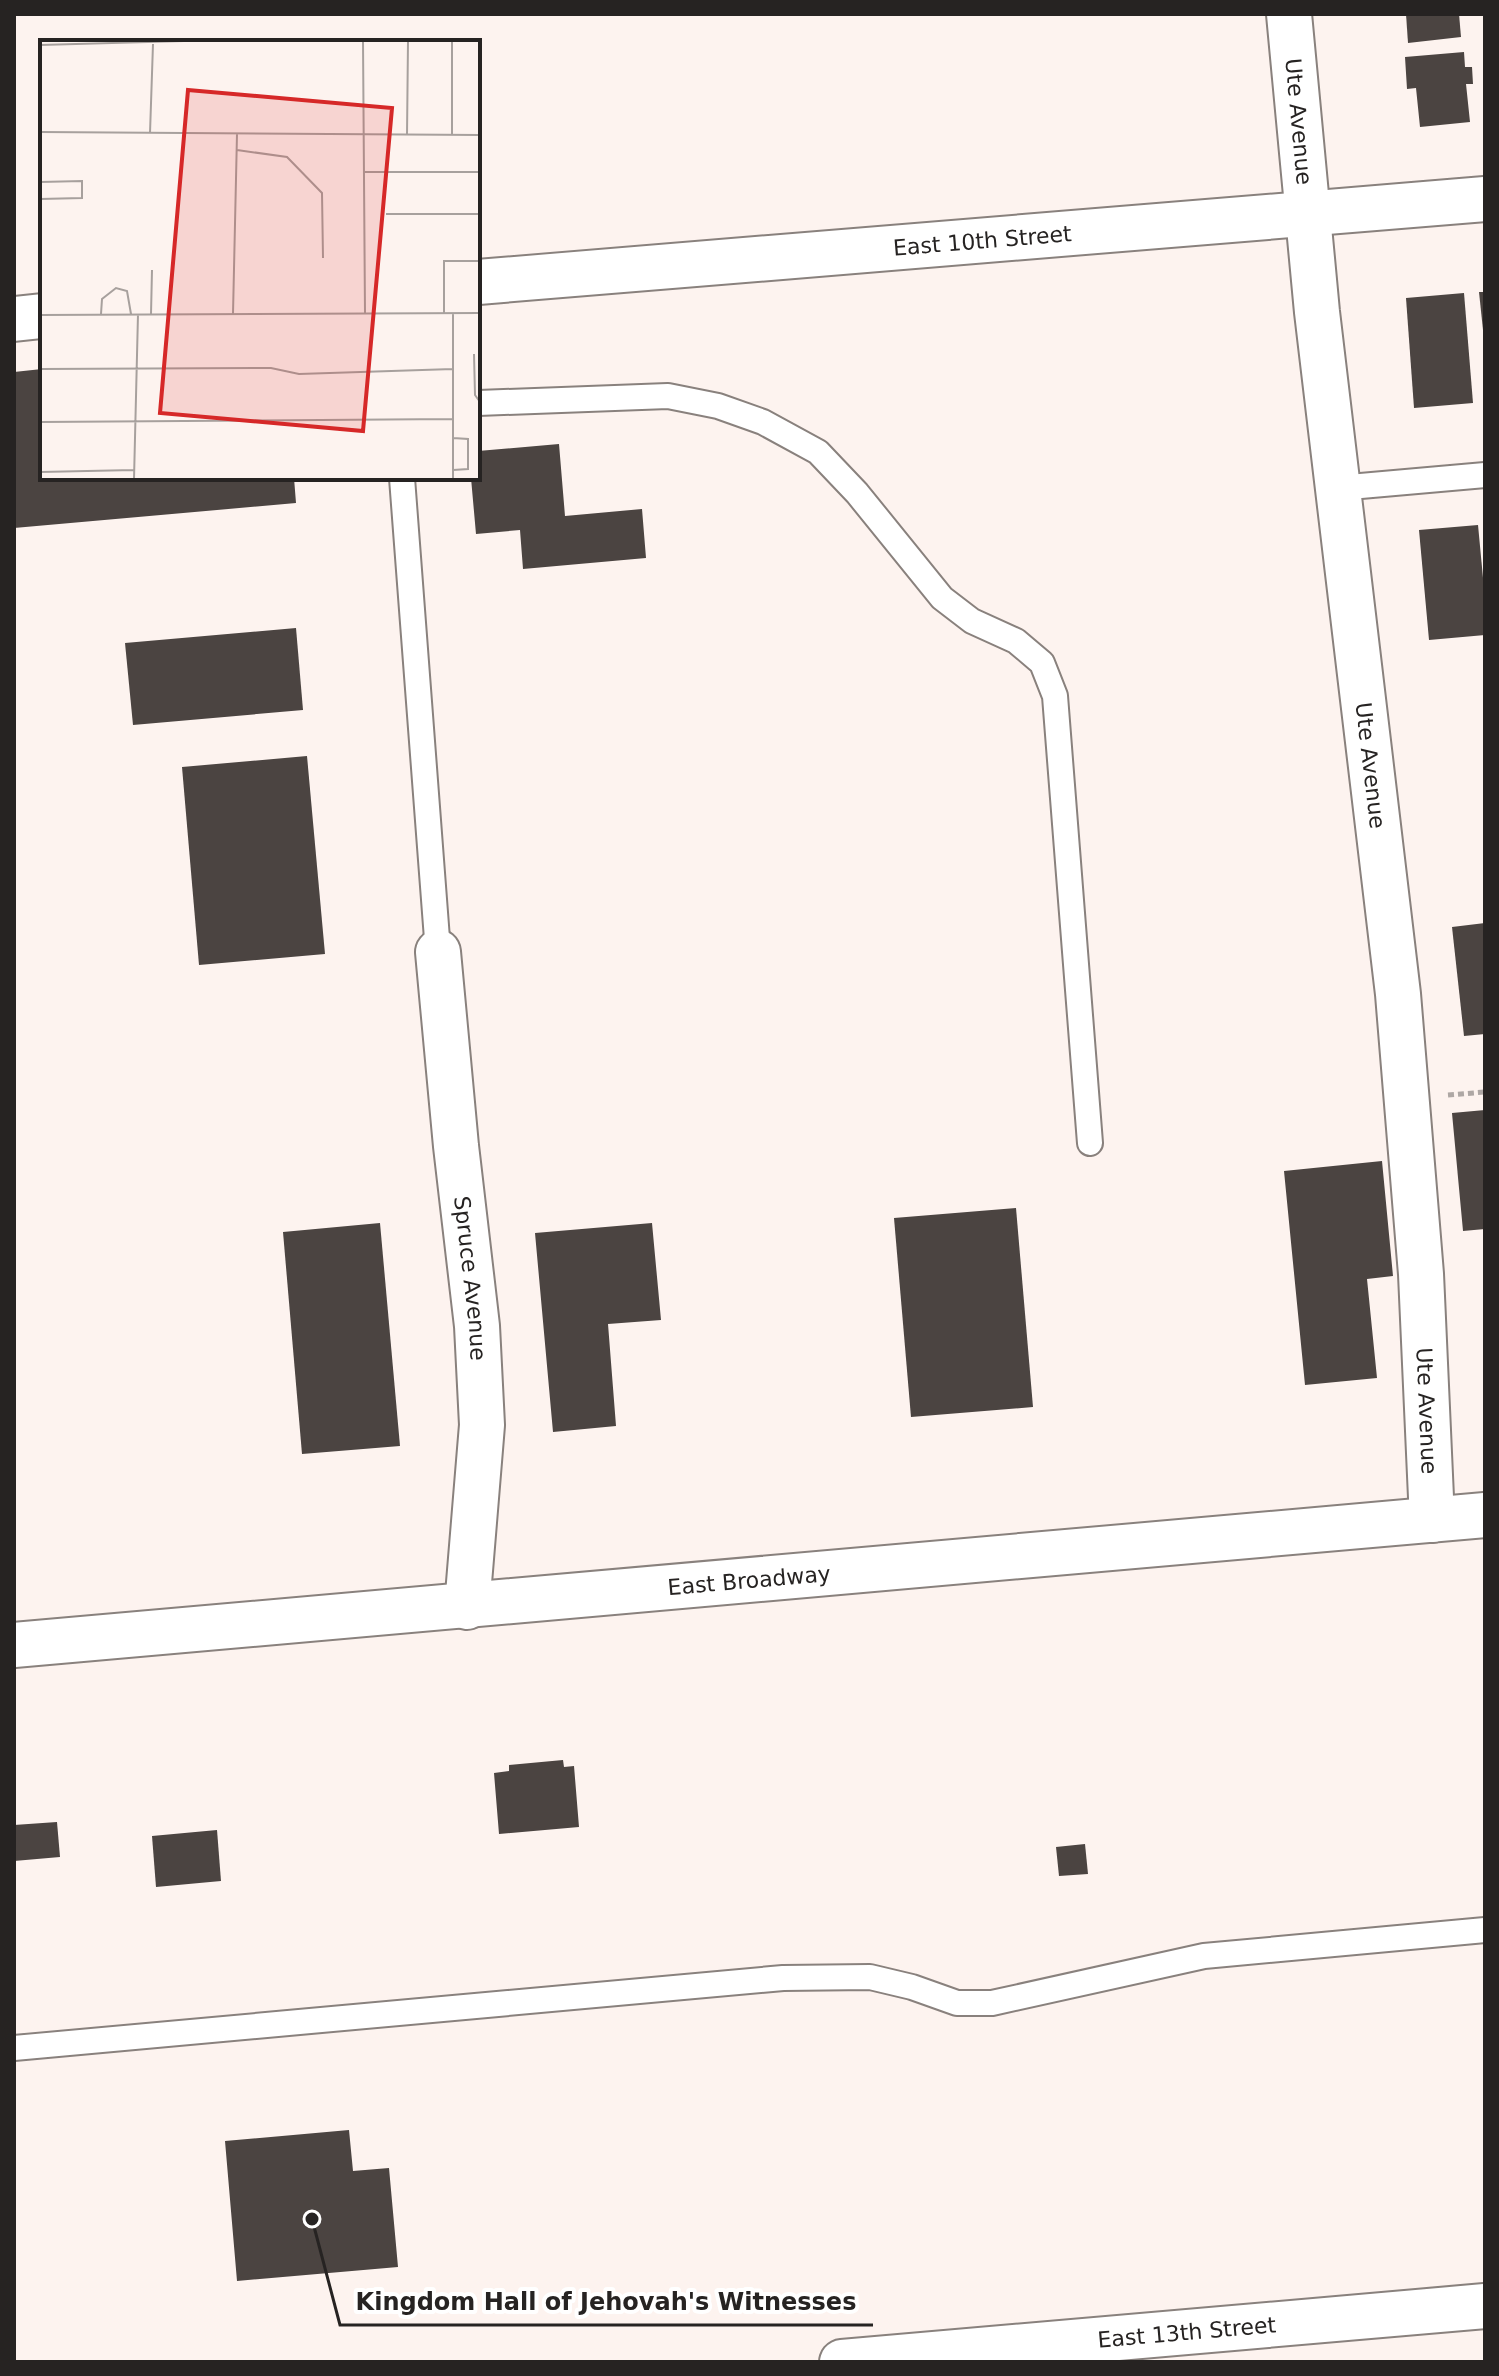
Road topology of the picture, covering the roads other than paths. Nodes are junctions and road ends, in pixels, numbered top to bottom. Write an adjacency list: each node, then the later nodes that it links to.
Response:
1 (1289, 14): 3 (street, Ute Avenue)
2 (1485, 199): 3 (street, East 10th Street)
3 (1308, 215): 4 (street, East 10th Street); 10 (street, Ute Avenue)
4 (480, 282)
5 (40, 316): 6 (street)
6 (14, 319)
7 (480, 403): 12 (lane)
8 (1485, 475): 10 (lane)
9 (402, 480): 11 (lane)
10 (1338, 488): 14 (street, Ute Avenue)
11 (438, 952): 15 (street, Spruce Avenue)
12 (1090, 1143)
13 (1485, 1515): 14 (street, East Broadway)
14 (1432, 1520): 15 (street, East Broadway)
15 (467, 1607): 16 (street, East Broadway)
16 (14, 1645)
17 (1485, 1930): 18 (lane)
18 (14, 2048)
19 (1485, 2306): 20 (street, East 13th Street)
20 (842, 2362)

